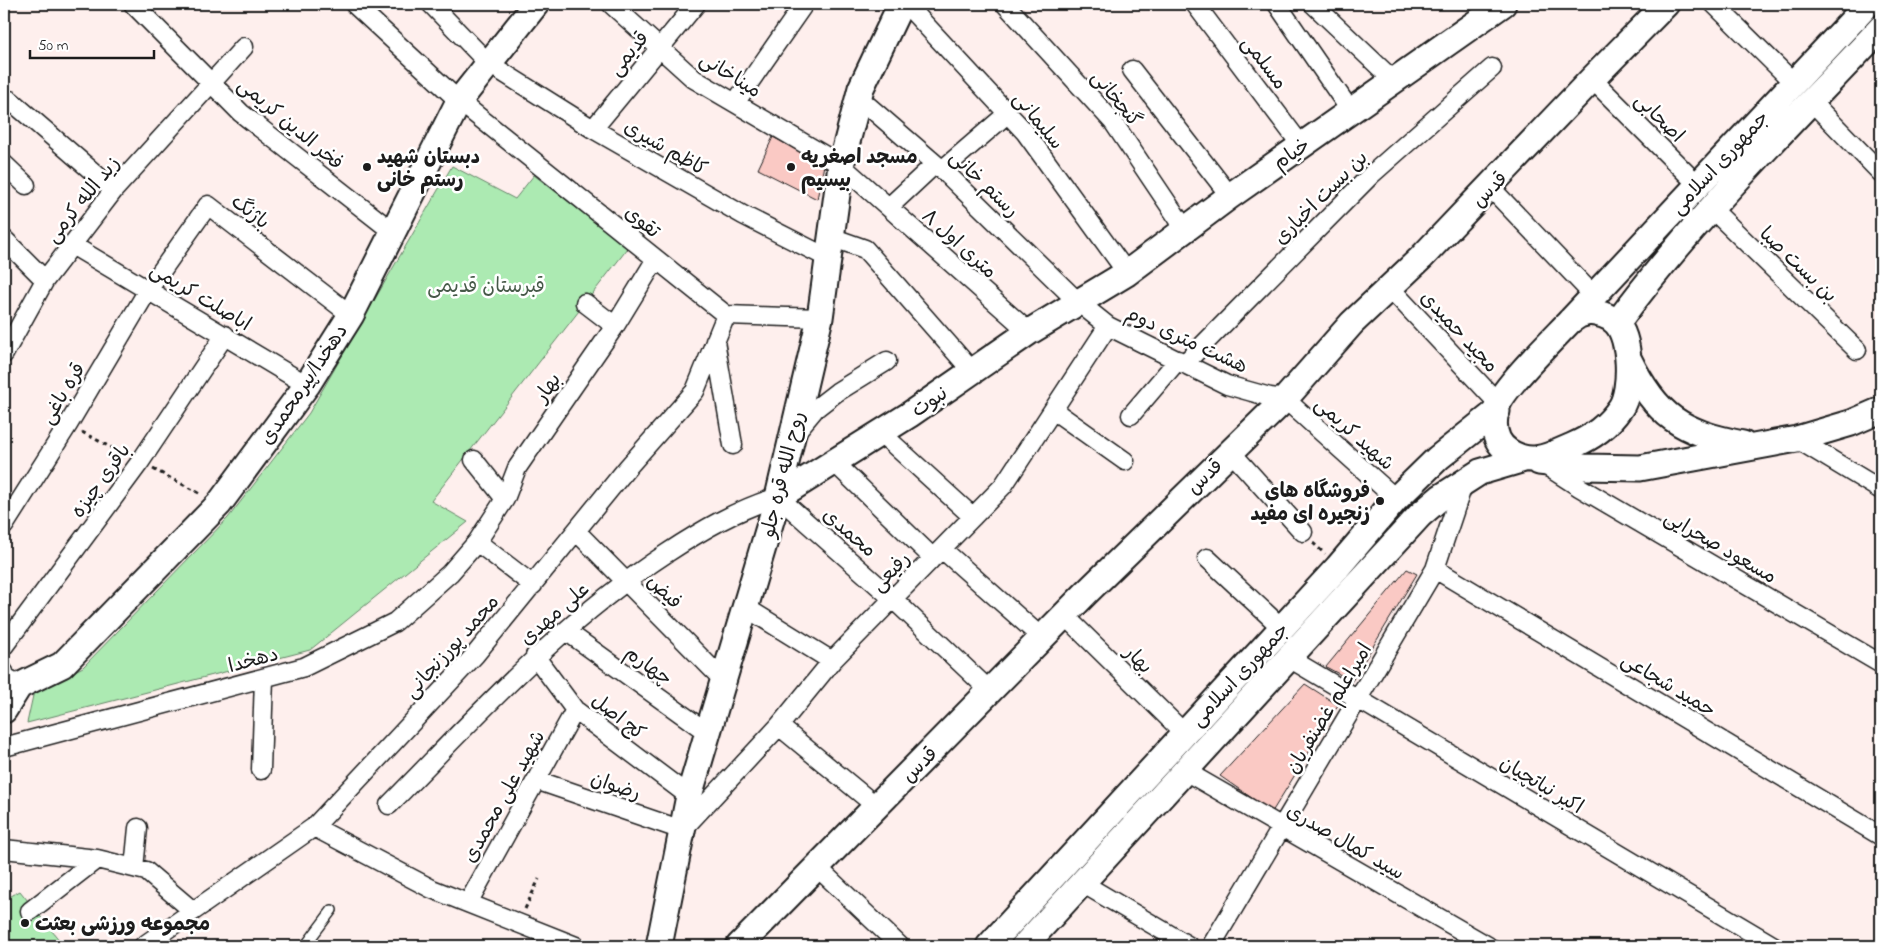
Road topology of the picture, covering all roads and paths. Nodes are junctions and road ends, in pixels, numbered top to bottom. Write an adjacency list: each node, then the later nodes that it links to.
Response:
1 (133, 4): 26 (street, فخر الدین کریمی)
2 (354, 4): 30 (street, تقوی)
3 (431, 4): 21 (street)
4 (536, 4): 21 (main road, دهخدا/پیرمحمدی)
5 (611, 4): 20 (street, میناخانی)
6 (696, 4): 20 (street, قدیمی)
7 (804, 4): 32 (street)
8 (901, 4): 28 (main road, روح الله قره جلو)
9 (906, 4): 34 (street, سلیمانی)
10 (1005, 4): 48 (street, گنجخانی)
11 (1194, 4): 36 (street, مسلمی)
12 (1277, 4): 33 (street)
13 (1312, 4): 25 (street)
14 (1666, 4): 24 (main road, قدس)
15 (1714, 4): 27 (street)
16 (1868, 4): 27 (main road, جمهوری اسلامی)
17 (1489, 7): 25 (main road, خیام)
18 (1881, 28): 31 (main road, جمهوری اسلامی)
19 (244, 47): 26 (street, زید الله کرمی)
20 (660, 48): 32 (street, میناخانی); 35 (street, قدیمی)
21 (488, 63): 30 (main road, دهخدا/پیرمحمدی); 35 (street, کاظم شیری)
22 (1492, 68): 75 (street, بن بست اخباری)
23 (1132, 70): 45 (street)
24 (1592, 78): 42 (street, اصحابی); 43 (main road, قدس)
25 (1393, 80): 33 (main road, خیام)
26 (211, 82): 44 (street, زید الله کرمی); 49 (street, فخر الدین کریمی)
27 (1794, 83): 42 (main road, جمهوری اسلامی)
28 (859, 98): 38 (main road, روح الله قره جلو); 39 (street, رستم خانی)
29 (6, 100): 44 (street)
30 (460, 101): 49 (main road, دهخدا/پیرمحمدی); 53 (street, تقوی)
31 (1812, 102): 40 (street); 47 (main road, جمهوری اسلامی)
32 (735, 103): 38 (street, میناخانی)
33 (1350, 110): 36 (main road, خیام)
34 (1008, 114): 39 (street); 54 (street, سلیمانی)
35 (593, 129): 52 (street, کاظم شیری)
36 (1302, 145): 45 (main road, خیام)
37 (4, 164): 41 (street)
38 (841, 165): 46 (street, ۸ متری اول); 52 (main road, روح الله قره جلو)
39 (938, 167): 46 (street); 59 (street, رستم خانی)
40 (1881, 173)
41 (26, 185)
42 (1698, 185): 58 (main road, جمهوری اسلامی)
43 (1490, 187): 56 (main road, قدس); 58 (street)
44 (114, 190): 51 (street, زید الله کرمی)
45 (1230, 196): 48 (main road, خیام)
46 (889, 207): 68 (street, ۸ متری اول)
47 (1712, 208): 65 (main road, جمهوری اسلامی); 71 (street, بن بست صبا)
48 (1185, 229): 54 (main road, خیام)
49 (393, 232): 61 (main road, دهخدا/پیرمحمدی)
50 (4, 239): 55 (street)
51 (72, 245): 55 (street, زید الله کرمی); 57 (street, اباصلت کریمی)
52 (830, 248): 63 (main road, روح الله قره جلو); 76 (street, کاظم شیری)
53 (656, 259): 62 (street, تقوی); 66 (street, بهار)
54 (1127, 273): 59 (main road, خیام)
55 (46, 280): 72 (street, زید الله کرمی)
56 (1390, 288): 78 (main road, قدس); 79 (street, مجید حمیدی)
57 (148, 290): 61 (street, باژنگ); 69 (street, اباصلت کریمی); 99 (street, قره باغی)
58 (1594, 296): 64 (main road, جمهوری اسلامی)
59 (1078, 302): 67 (street, هشت متری دوم); 68 (main road, نبوت)
60 (585, 303): 66 (street)
61 (350, 315): 77 (main road, دهخدا/پیرمحمدی)
62 (726, 315): 63 (street); 70 (street, محمد پورزنجانی)
63 (820, 318): 84 (main road, روح الله قره جلو)
64 (1570, 321): 65 (main road); 79 (main road, جمهوری اسلامی)
65 (1616, 323): 73 (main road)
66 (616, 326): 96 (street, بهار)
67 (1108, 326): 75 (street, هشت متری دوم); 80 (street, رفیعی)
68 (1029, 332): 76 (main road, نبوت)
69 (225, 336): 77 (street, اباصلت کریمی); 115 (street, باقری چیزه)
70 (715, 341): 86 (street); 100 (street, محمد پورزنجانی)
71 (1857, 350)
72 (4, 354)
73 (1628, 358): 87 (main road); 91 (main road, جمهوری اسلامی)
74 (887, 361): 84 (street)
75 (1181, 362): 78 (street, هشت متری دوم); 82 (street, بن بست اخباری)
76 (972, 371): 83 (main road, نبوت)
77 (307, 384): 121 (main road, دهخدا/پیرمحمدی)
78 (1285, 398): 88 (main road, قدس); 97 (street, شهید کریمی)
79 (1498, 407): 91 (main road); 97 (main road, جمهوری اسلامی)
80 (1052, 410): 90 (street); 98 (street, رفیعی)
81 (1881, 410): 85 (main road)
82 (1131, 414)
83 (881, 433): 92 (main road, نبوت); 98 (street)
84 (792, 436): 95 (main road, روح الله قره جلو)
85 (1797, 439): 87 (main road); 94 (street)
86 (733, 445)
87 (1760, 447): 91 (main road)
88 (1230, 451): 101 (street); 111 (main road, قدس)
89 (474, 460): 96 (street)
90 (1125, 461)
91 (1532, 461): 93 (main road, جمهوری اسلامی); 119 (street, مسعود صحرایی)
92 (834, 462): 95 (main road, نبوت); 103 (street)
93 (1464, 482): 106 (street, امیراعلم غضنفریان); 117 (main road, جمهوری اسلامی)
94 (1881, 490)
95 (778, 497): 107 (street, علی مهدی); 109 (street, محمدی); 110 (main road, روح الله قره جلو)
96 (504, 498): 102 (street, بهار)
97 (1396, 499): 105 (main road, جمهوری اسلامی)
98 (973, 517): 103 (street, رفیعی)
99 (5, 519)
100 (577, 532): 107 (street, فیض); 108 (street, محمد پورزنجانی)
101 (1303, 532): 105 (path)
102 (478, 542): 108 (street); 120 (street, دهخدا)
103 (937, 553): 109 (street, رفیعی); 114 (street)
104 (1206, 558): 112 (street)
105 (1338, 567): 112 (main road, جمهوری اسلامی)
106 (1435, 569): 124 (street, امیراعلم غضنفریان); 141 (street, حمید شجاعی)
107 (625, 580): 113 (street, علی مهدی); 122 (street, فیض)
108 (533, 585): 137 (street, محمد پورزنجانی)
109 (893, 598): 118 (street, رفیعی); 123 (street, محمدی)
110 (746, 607): 118 (street); 122 (main road, روح الله قره جلو)
111 (1064, 615): 114 (main road, قدس); 129 (street, بهار)
112 (1282, 628): 129 (main road, جمهوری اسلامی)
113 (566, 631): 116 (street, علی مهدی); 128 (street, چهارم)
114 (1042, 638): 123 (main road, قدس)
115 (4, 646)
116 (535, 656): 126 (street, کج اصل); 135 (street, علی مهدی)
117 (1289, 658): 124 (street, اکبر نباتچیان); 132 (main road, جمهوری اسلامی)
118 (832, 661): 127 (street, رفیعی)
119 (1881, 664)
120 (264, 678): 130 (street, دهخدا); 131 (street)
121 (12, 679): 125 (main road, دهخدا/پیرمحمدی)
122 (724, 681): 128 (main road, روح الله قره جلو)
123 (990, 690): 136 (main road, قدس)
124 (1358, 699): 139 (street, امیراعلم غضنفریان); 164 (street, اکبر نباتچیان)
125 (4, 710)
126 (575, 710): 133 (street, شهید علی محمدی); 134 (street, کج اصل)
127 (778, 726): 136 (street); 140 (street, رفیعی)
128 (708, 733): 134 (main road, روح الله قره جلو)
129 (1184, 733): 159 (main road, جمهوری اسلامی)
130 (4, 747)
131 (261, 770)
132 (1185, 771): 139 (street, سید کمال صدری); 147 (main road, جمهوری اسلامی)
133 (536, 780): 140 (street, رضوان); 148 (street, شهید علی محمدی)
134 (689, 796): 140 (main road, روح الله قره جلو)
135 (389, 805)
136 (876, 806): 144 (main road, قدس)
137 (314, 827): 148 (street); 151 (street, محمد پورزنجانی)
138 (138, 828): 145 (street)
139 (1281, 828): 162 (street, امیراعلم غضنفریان); 163 (street, سید کمال صدری)
140 (682, 830): 156 (main road, روح الله قره جلو)
141 (1881, 836)
142 (4, 849): 143 (street)
143 (97, 858): 145 (street); 150 (street)
144 (817, 867): 157 (main road, قدس); 158 (street)
145 (134, 868): 151 (street)
146 (539, 880): 152 (path)
147 (1082, 883): 160 (main road, جمهوری اسلامی); 161 (street)
148 (468, 903): 152 (street)
149 (332, 910): 154 (lane)
150 (30, 911)
151 (193, 911): 153 (street, محمد پورزنجانی)
152 (518, 923): 155 (street)
153 (143, 946)
154 (305, 946)
155 (576, 946)
156 (659, 946)
157 (739, 946)
158 (900, 946)
159 (988, 946)
160 (1024, 946)
161 (1189, 946)
162 (1211, 946)
163 (1488, 946)
164 (1774, 946)

